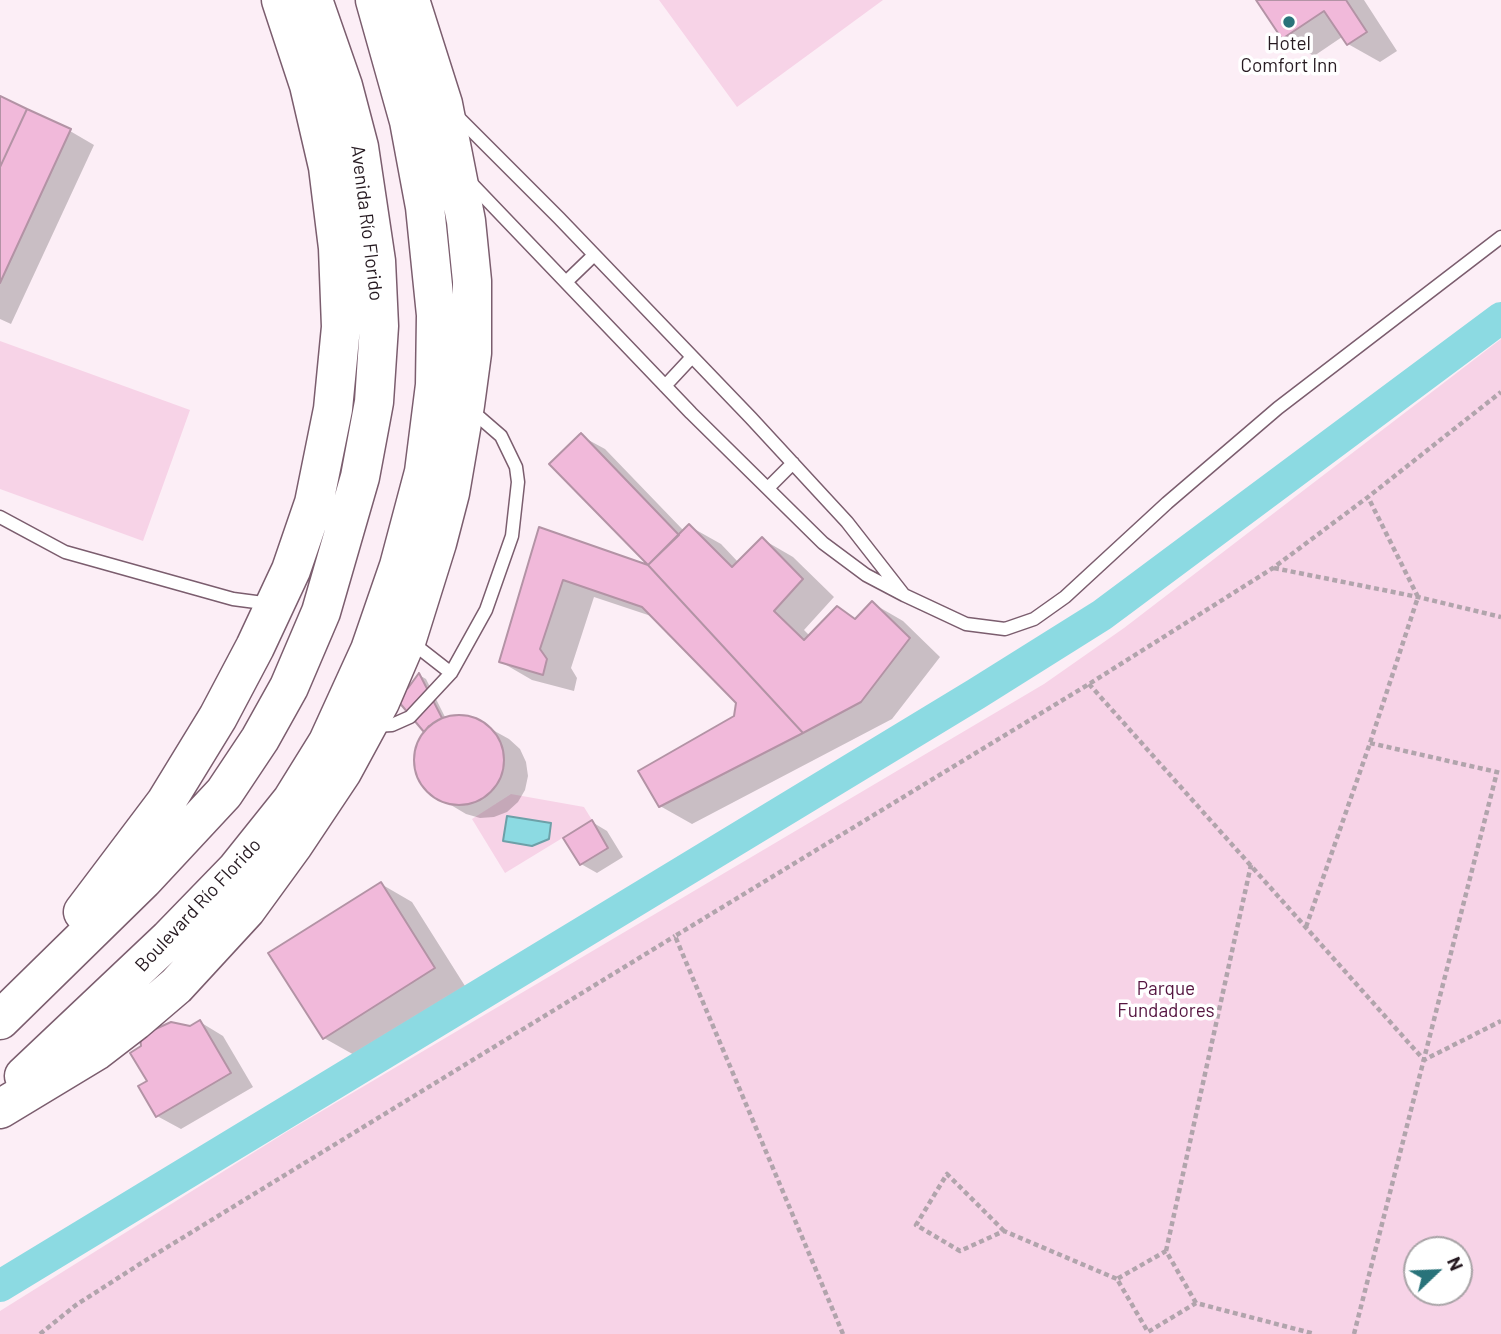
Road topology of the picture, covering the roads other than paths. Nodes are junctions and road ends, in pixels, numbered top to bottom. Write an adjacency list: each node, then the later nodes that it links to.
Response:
1 (281, 0): 17 (main road)
2 (313, 0): 21 (main road, Avenida Río Florido)
3 (374, 0): 22 (main road, Boulevard Río Florido)
4 (410, 0): 5 (main road)
5 (443, 104): 6 (main road); 8 (lane)
6 (457, 169): 9 (lane); 12 (main road)
7 (1501, 237): 16 (lane)
8 (594, 255): 9 (lane); 10 (lane)
9 (566, 282): 11 (lane)
10 (691, 357): 11 (lane); 13 (lane)
11 (665, 386): 14 (lane)
12 (466, 405): 18 (main road); 19 (lane)
13 (793, 463): 14 (lane); 16 (lane)
14 (768, 488): 16 (lane)
15 (0, 517): 17 (lane)
16 (904, 594)
17 (275, 604): 21 (main road)
18 (407, 639): 19 (lane); 20 (main road)
19 (451, 673): 20 (lane)
20 (367, 726): 23 (main road)
21 (0, 1018)
22 (0, 1099)
23 (0, 1109)

